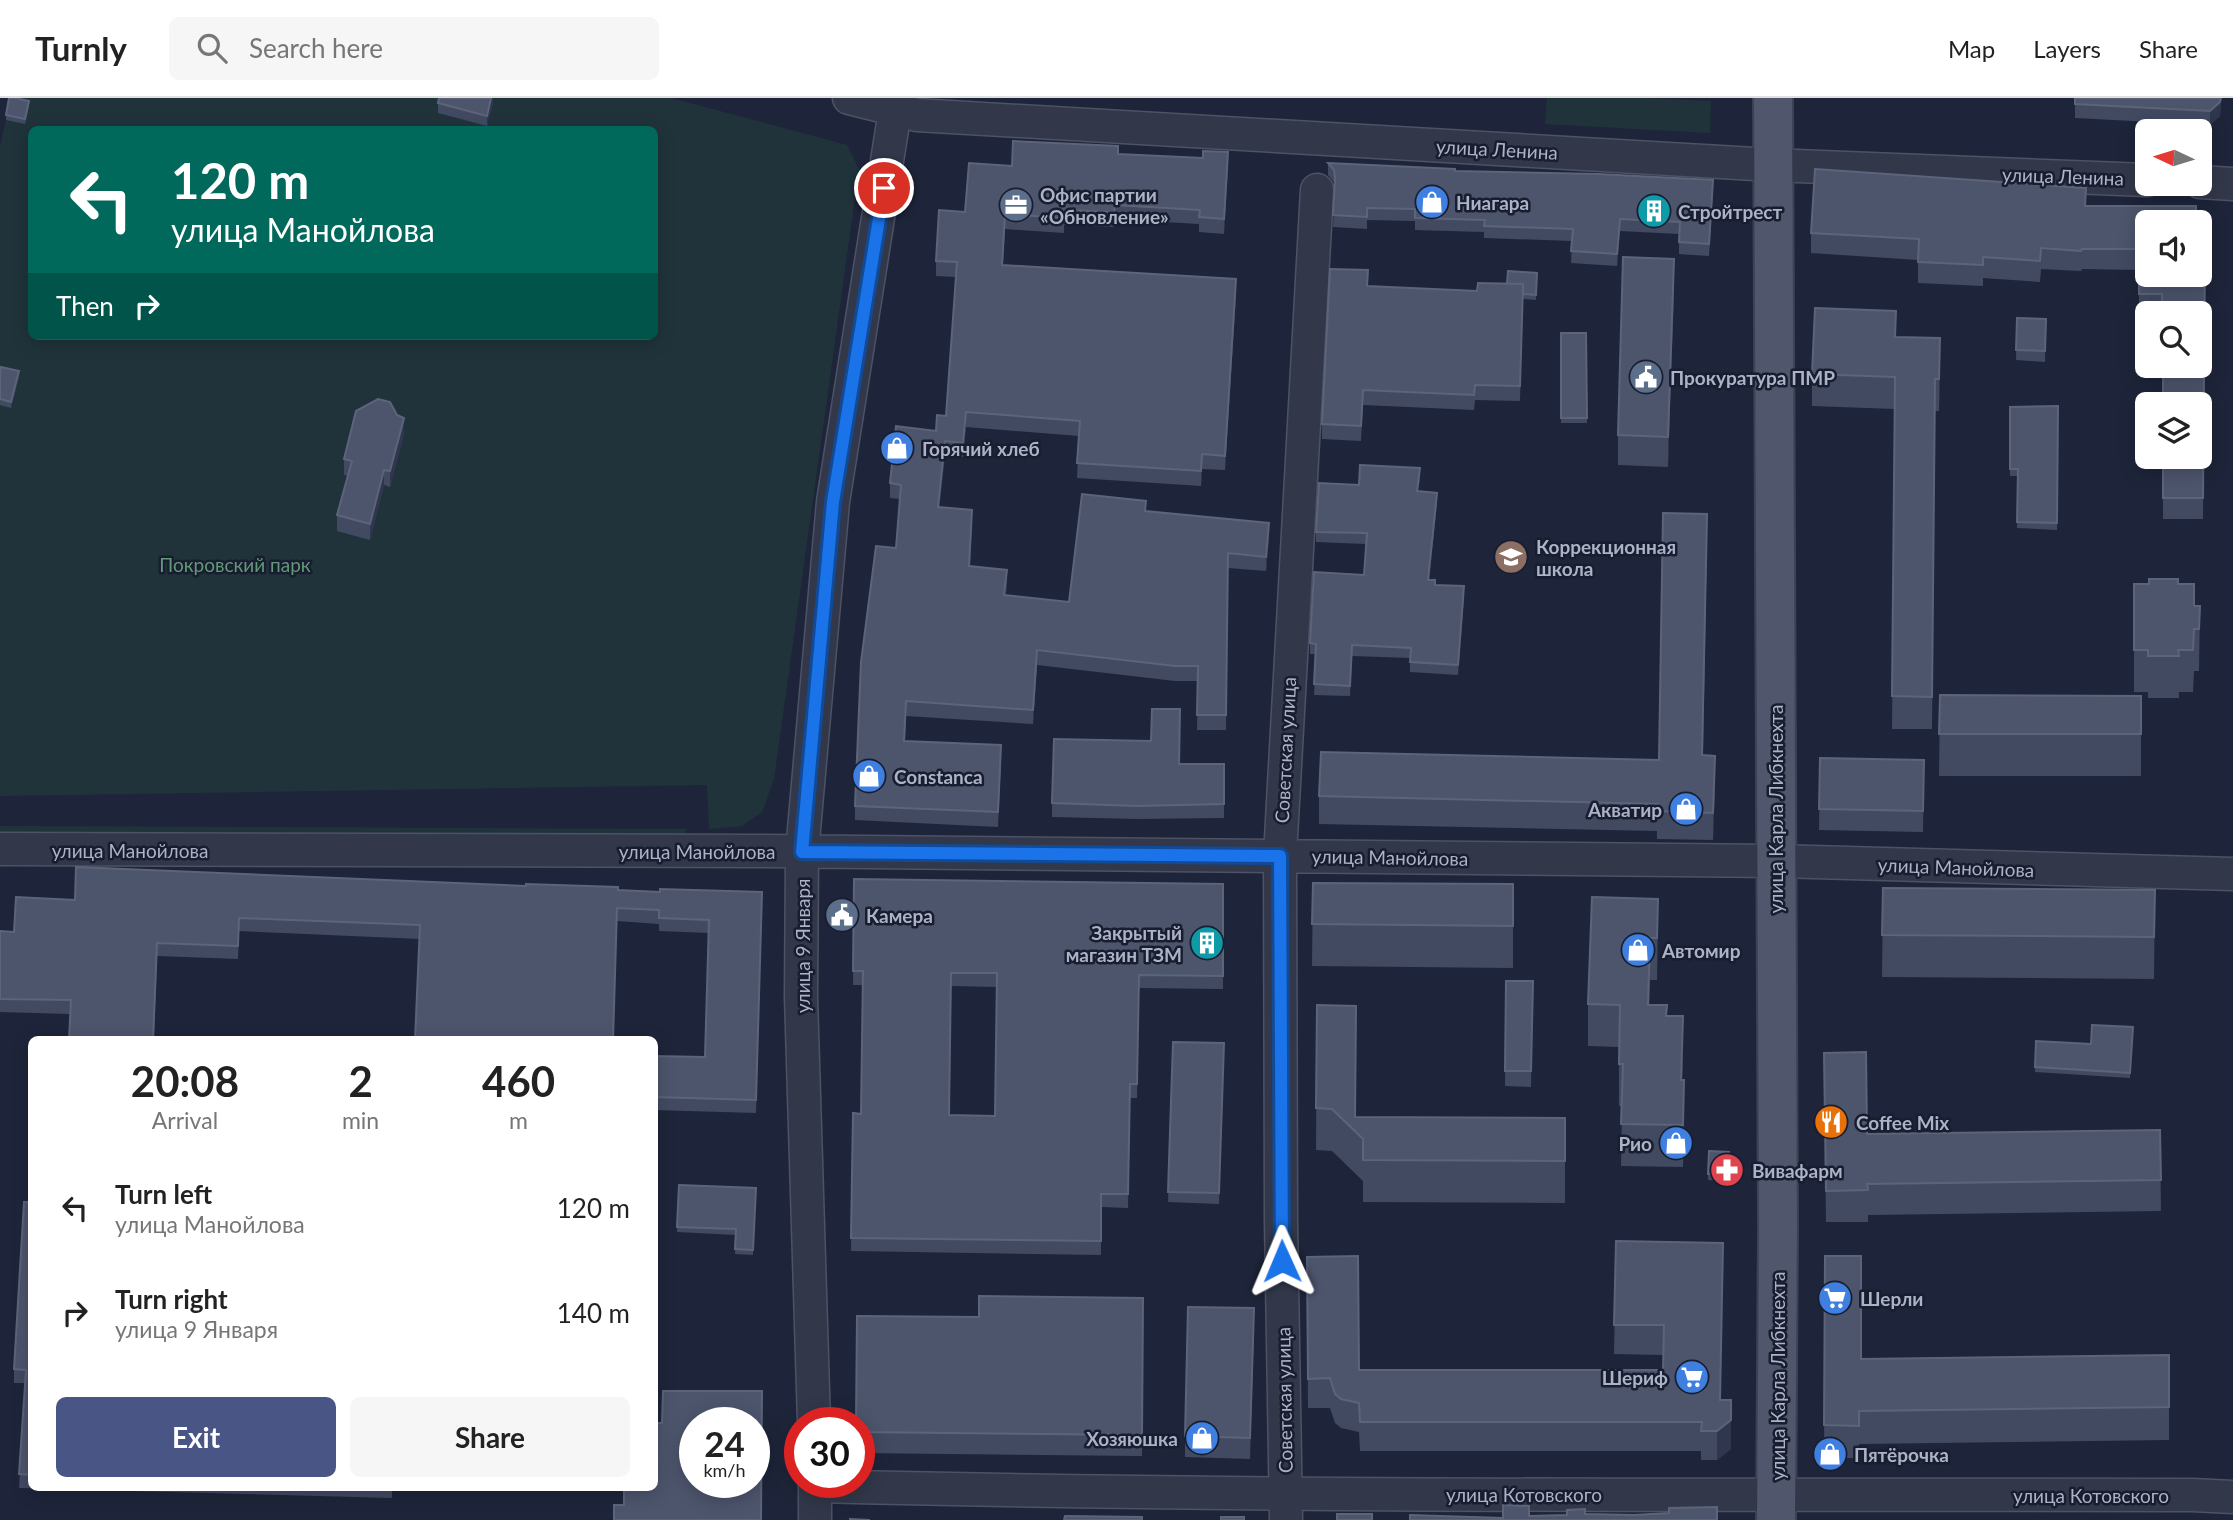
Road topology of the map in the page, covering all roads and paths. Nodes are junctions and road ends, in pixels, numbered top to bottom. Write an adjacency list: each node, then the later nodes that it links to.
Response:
1 (849, 98): 3 (street, улица Ленина)
2 (1773, 98): 4 (main road, улица Карла Либкнехта)
3 (897, 104): 4 (street, улица Ленина); 10 (street, улица 9 Января)
4 (1772, 165): 5 (street, улица Ленина); 12 (main road, улица Карла Либкнехта)
5 (2135, 180)
6 (2212, 183): 7 (street)
7 (2233, 184)
8 (1317, 190): 11 (street, Советская улица)
9 (0, 849): 10 (street, улица Манойлова)
10 (802, 852): 11 (street, улица Манойлова); 14 (street, улица 9 Января)
11 (1280, 856): 12 (street, улица Манойлова); 19 (street, Советская улица)
12 (1776, 861): 13 (street, улица Манойлова); 18 (main road, улица Карла Либкнехта)
13 (2233, 874)
14 (814, 1407)
15 (875, 1487): 19 (street, улица Котовского)
16 (2233, 1497): 18 (street, улица Котовского)
17 (816, 1498): 20 (street)
18 (1776, 1507): 19 (street, улица Котовского)
19 (1286, 1508)
20 (816, 1520)

